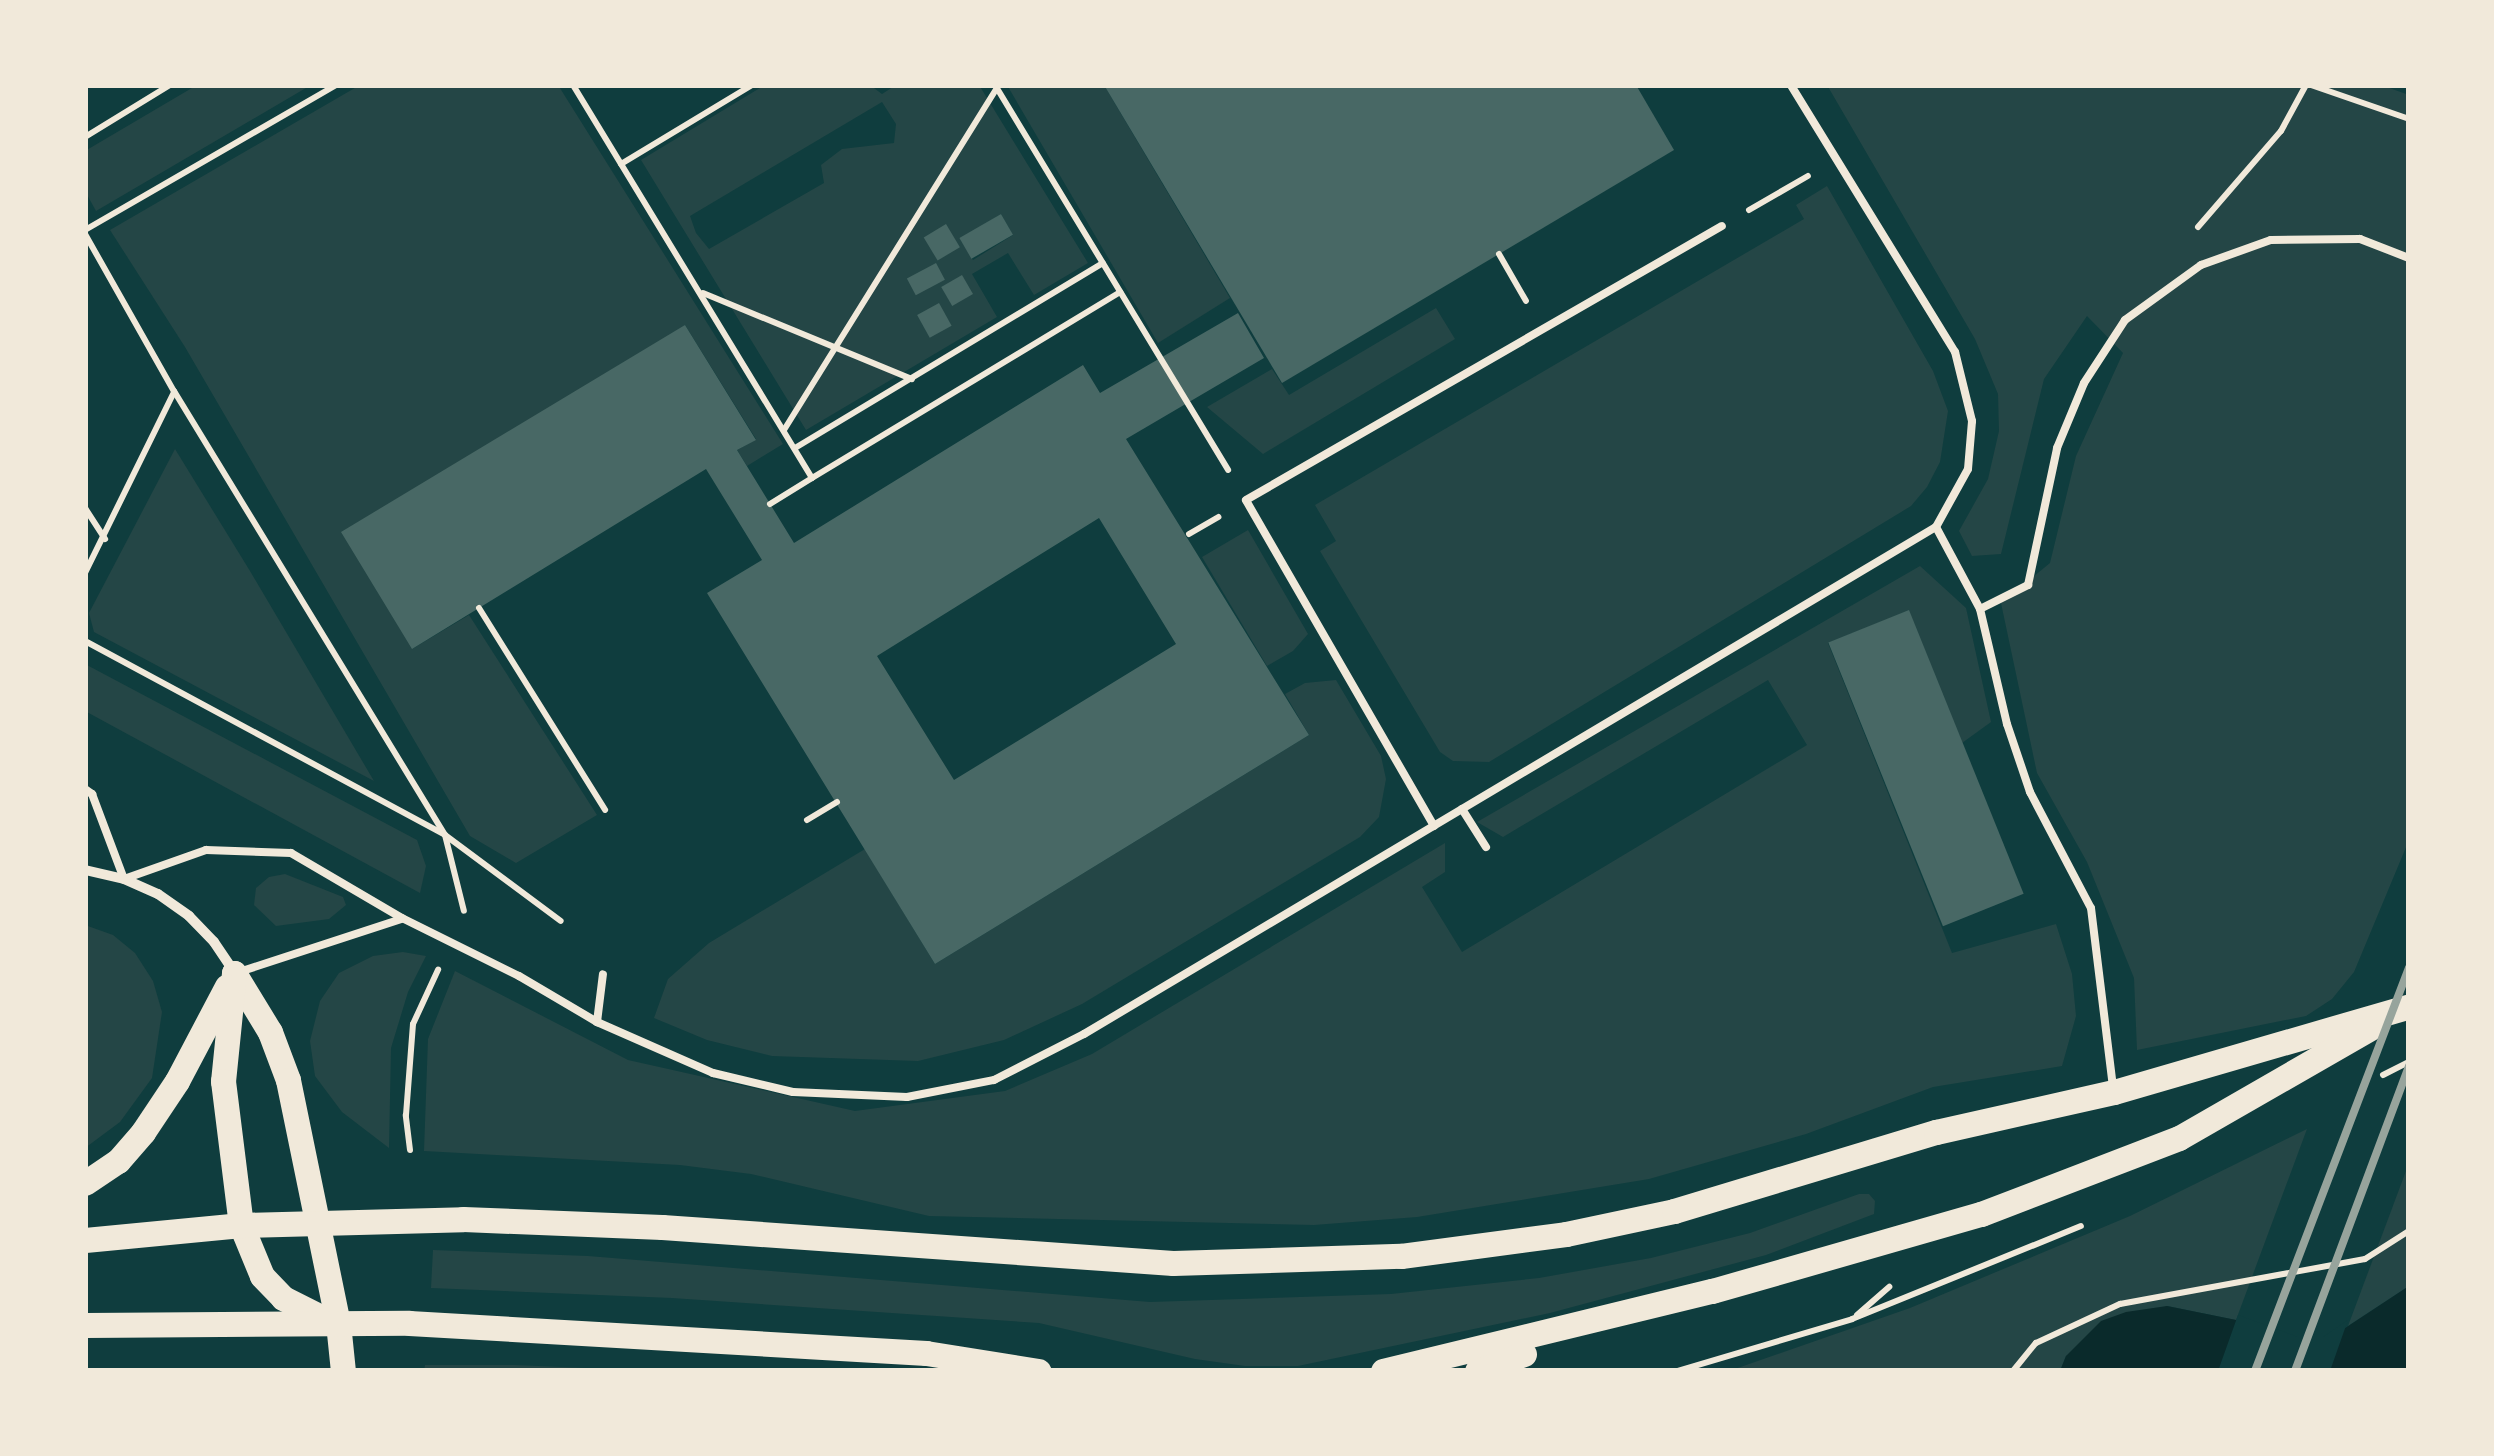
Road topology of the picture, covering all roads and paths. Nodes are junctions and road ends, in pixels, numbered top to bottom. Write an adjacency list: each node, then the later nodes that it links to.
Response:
1 (170, 85): 9 (path)
2 (336, 85): 12 (path)
3 (573, 85): 10 (path)
4 (752, 85): 10 (path)
5 (1791, 85): 29 (lane)
6 (2312, 85): 8 (path)
7 (996, 87): 15 (path); 19 (path)
8 (2409, 120)
9 (85, 136)
10 (622, 164): 18 (path)
11 (1722, 226): 25 (lane)
12 (85, 232): 21 (path)
13 (1499, 254): 16 (path)
14 (2409, 258): 34 (lane)
15 (1103, 263): 17 (path); 20 (path)
16 (1513, 278)
17 (1120, 292): 24 (path); 25 (path)
18 (702, 293): 19 (path); 22 (path)
19 (834, 347): 20 (path); 22 (path)
20 (912, 379): 23 (path)
21 (174, 391): 31 (path); 42 (path)
22 (784, 430): 23 (path)
23 (794, 448): 24 (path)
24 (812, 478): 26 (path)
25 (1246, 500): 41 (lane)
26 (770, 504)
27 (85, 508): 31 (path)
28 (1213, 520): 30 (path)
29 (1936, 527): 34 (lane); 38 (lane)
30 (1189, 534)
31 (105, 539): 32 (path)
32 (85, 574)
33 (479, 608): 39 (path)
34 (1980, 609): 54 (lane)
35 (85, 641): 42 (path)
36 (85, 789): 45 (lane)
37 (837, 802): 40 (path)
38 (1462, 809): 41 (lane); 43 (lane)
39 (605, 810)
40 (808, 820)
41 (1434, 826): 53 (lane)
42 (444, 835): 46 (path); 48 (path)
43 (1486, 847)
44 (85, 870): 45 (street)
45 (124, 879): 47 (lane); 50 (street)
46 (465, 914)
47 (402, 918): 50 (lane); 53 (lane)
48 (561, 921)
49 (438, 969): 55 (path)
50 (234, 973): 56 (main road); 57 (main road); 58 (main road)
51 (603, 974): 53 (lane)
52 (2408, 1006): 54 (main road); 61 (main road)
53 (597, 1022)
54 (2114, 1092): 57 (main road)
55 (410, 1150)
56 (85, 1184)
57 (318, 1222): 58 (main road); 63 (main road)
58 (242, 1225): 60 (main road); 63 (main road)
59 (2409, 1231): 70 (path)
60 (85, 1240)
61 (1712, 1292): 67 (main road); 68 (main road)
62 (1852, 1319): 69 (path)
63 (338, 1323): 64 (main road); 65 (main road); 66 (main road)
64 (85, 1325)
65 (343, 1371)
66 (1039, 1371)
67 (1383, 1371)
68 (1477, 1371)
69 (1678, 1371)
70 (2013, 1371)

